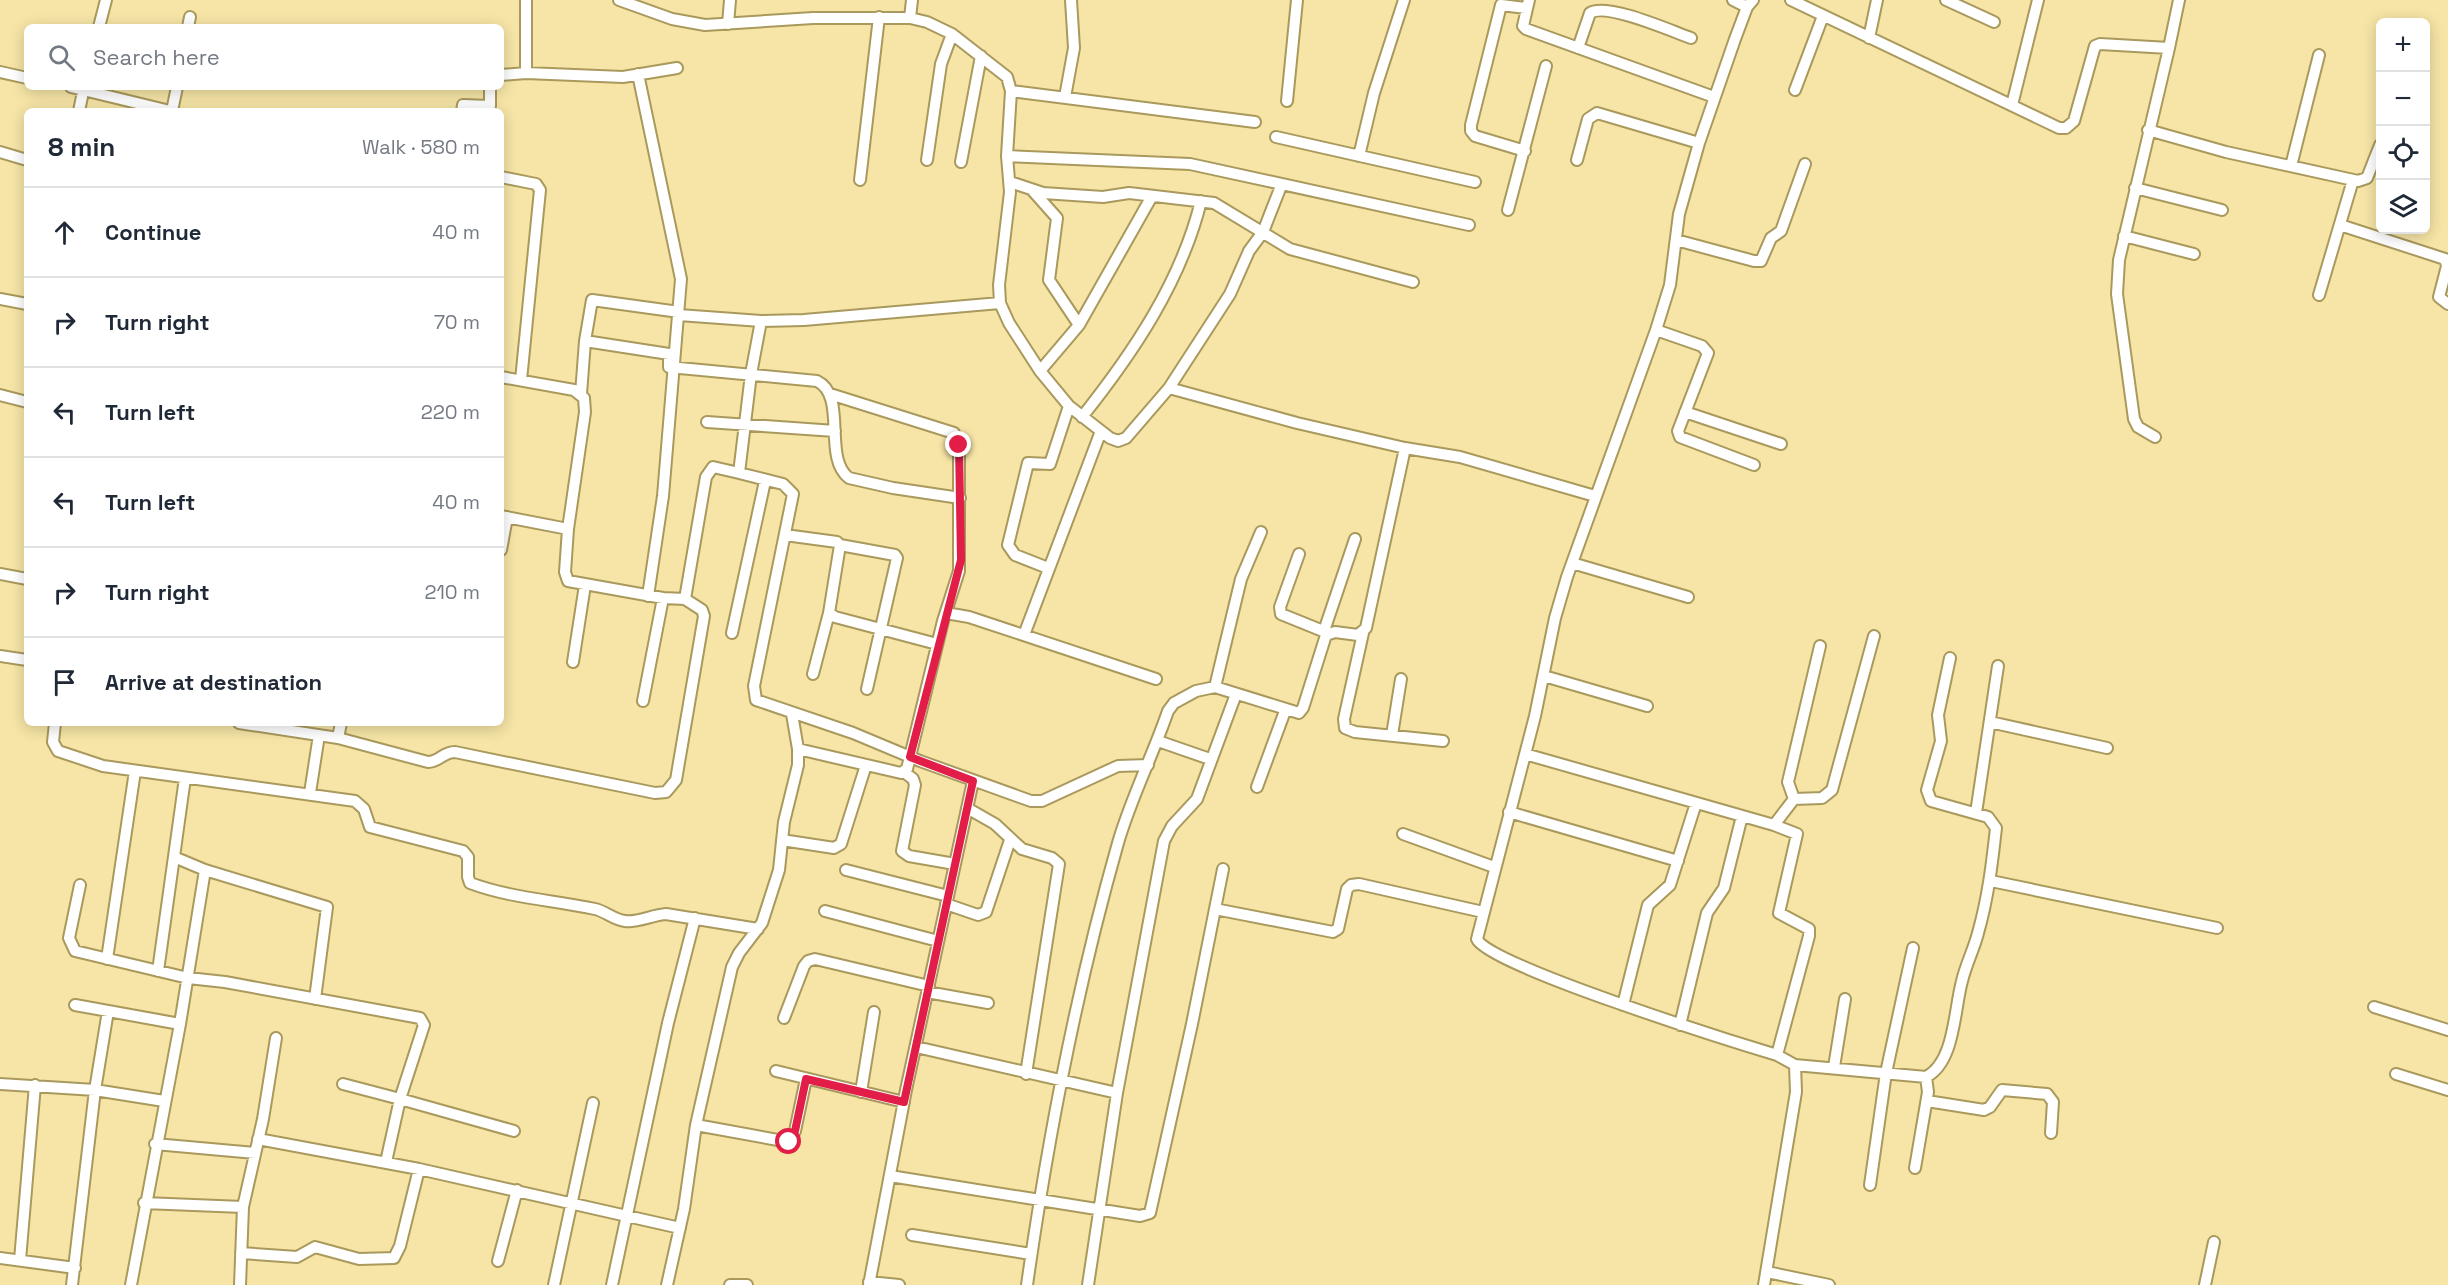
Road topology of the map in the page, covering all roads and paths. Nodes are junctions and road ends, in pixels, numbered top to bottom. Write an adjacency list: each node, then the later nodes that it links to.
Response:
1 (106, 0): 21 (street)
2 (526, 0): 33 (street)
3 (619, 0): 22 (street)
4 (730, 0): 22 (street)
5 (912, 0): 19 (street)
6 (1071, 0): 44 (street)
7 (1298, 0): 45 (street)
8 (1404, 0): 59 (street)
9 (1733, 0): 15 (street)
10 (1791, 0): 17 (street)
11 (1877, 0): 25 (street)
12 (1946, 0): 20 (street)
13 (2038, 0): 46 (street)
14 (2180, 0): 27 (street)
15 (1750, 3): 43 (street)
16 (1528, 4): 26 (street); 55 (street)
17 (1823, 16): 25 (street); 41 (street)
18 (879, 17): 19 (street); 22 (street); 67 (street)
19 (910, 18): 23 (street)
20 (1994, 22)
21 (100, 24)
22 (728, 24)
23 (952, 34): 29 (street); 61 (street)
24 (1691, 38): 26 (street)
25 (1869, 38): 46 (street)
26 (1578, 48): 43 (street)
27 (2169, 48): 46 (street); 52 (street)
28 (2319, 55): 65 (street)
29 (981, 56): 42 (street); 63 (street)
30 (1546, 66): 55 (street)
31 (677, 68): 34 (street)
32 (0, 72): 36 (street)
33 (526, 73): 34 (street); 35 (street)
34 (638, 74): 90 (street)
35 (504, 75)
36 (24, 77)
37 (83, 90): 47 (street)
38 (91, 90): 48 (street)
39 (176, 90): 49 (street)
40 (490, 90): 50 (street)
41 (1795, 90)
42 (1011, 91): 44 (street); 58 (street)
43 (1714, 96): 54 (street)
44 (1065, 97): 51 (street)
45 (1287, 101)
46 (2012, 105)
47 (80, 108)
48 (160, 108)
49 (172, 108)
50 (462, 108)
51 (1255, 122)
52 (2148, 130): 65 (street); 72 (street)
53 (1276, 137): 59 (street)
54 (1699, 143): 62 (street); 82 (street)
55 (1525, 151): 76 (street)
56 (0, 152): 60 (street)
57 (2376, 155): 68 (street)
58 (1007, 156): 69 (street); 71 (street)
59 (1359, 156): 70 (street)
60 (24, 159)
61 (927, 159)
62 (1577, 160)
63 (962, 162)
64 (1805, 164): 82 (street)
65 (2291, 166): 68 (street)
66 (504, 178): 99 (street)
67 (860, 180)
68 (2353, 180): 79 (street)
69 (1010, 182): 73 (street); 88 (street)
70 (1475, 182)
71 (1281, 186): 78 (street); 80 (street)
72 (2135, 188): 77 (street); 81 (street)
73 (1033, 191): 74 (street); 92 (street)
74 (1152, 196): 75 (street); 92 (street)
75 (1202, 201): 80 (street); 107 (street)
76 (1508, 210)
77 (2222, 210)
78 (1469, 225)
79 (2340, 225): 85 (street); 89 (street)
80 (1263, 232): 84 (street); 100 (street)
81 (2124, 236): 83 (street); 112 (street)
82 (1676, 240): 93 (street)
83 (2194, 254)
84 (1413, 282)
85 (2319, 295)
86 (0, 298): 87 (street)
87 (24, 303)
88 (1000, 303): 91 (street); 96 (street)
89 (2448, 303)
90 (679, 313): 91 (street); 94 (street); 95 (street)
91 (761, 321): 97 (street)
92 (1079, 325): 96 (street)
93 (1656, 330): 106 (street); 118 (street)
94 (585, 341): 95 (street); 101 (street)
95 (675, 369): 97 (street); 132 (street)
96 (1040, 371): 105 (street)
97 (751, 374): 102 (street); 109 (street)
98 (504, 377): 99 (street)
99 (521, 380): 101 (street)
100 (1169, 388): 111 (street); 114 (street)
101 (581, 394): 121 (street)
102 (830, 394): 110 (street); 119 (street)
103 (0, 395): 104 (street)
104 (24, 401)
105 (1069, 406): 107 (street); 128 (street)
106 (1685, 412): 113 (street); 115 (street)
107 (1082, 417): 111 (street)
108 (706, 422): 109 (street)
109 (744, 424): 110 (street); 116 (street)
110 (835, 431): 119 (street)
111 (1101, 431): 128 (street)
112 (2155, 437)
113 (1781, 444)
114 (1405, 448): 118 (street); 141 (street)
115 (1754, 465)
116 (739, 473): 117 (street); 135 (street)
117 (765, 481): 123 (street); 140 (street)
118 (1594, 495): 127 (street)
119 (960, 498): 137 (street)
120 (504, 516): 121 (street)
121 (568, 529): 131 (street)
122 (1261, 531): 155 (street)
123 (785, 535): 125 (street); 161 (street)
124 (1355, 539): 139 (street)
125 (840, 545): 136 (street); 138 (street)
126 (1299, 554): 139 (street)
127 (1572, 563): 133 (street); 152 (street)
128 (1048, 568): 142 (street)
129 (0, 574): 130 (street)
130 (24, 578)
131 (585, 585): 132 (street); 149 (street)
132 (648, 596): 134 (street)
133 (1688, 597)
134 (663, 598): 135 (street); 158 (street)
135 (685, 599): 168 (street)
136 (829, 613): 138 (street); 151 (street)
137 (946, 613): 142 (street); 144 (street)
138 (882, 629): 144 (street); 156 (street)
139 (1326, 632): 141 (street); 160 (street)
140 (732, 633)
141 (1363, 633): 167 (street)
142 (1024, 635): 154 (street)
143 (1874, 636): 184 (street)
144 (937, 644): 174 (street)
145 (1820, 646): 184 (street)
146 (0, 656): 148 (street)
147 (1950, 658): 188 (street)
148 (24, 660)
149 (573, 662)
150 (1998, 666): 162 (street)
151 (813, 674)
152 (1544, 676): 159 (street); 173 (street)
153 (1401, 679): 167 (street)
154 (1156, 680)
155 (1215, 687): 157 (street); 169 (street)
156 (867, 689)
157 (1236, 694): 160 (street); 175 (street)
158 (643, 701)
159 (1647, 706)
160 (1285, 711): 182 (street)
161 (792, 714): 172 (street); 174 (street)
162 (1990, 722): 171 (street); 188 (street)
163 (55, 726): 178 (street)
164 (340, 726): 168 (street)
165 (291, 727): 166 (street)
166 (319, 735): 168 (street); 183 (street)
167 (1392, 735): 170 (street)
168 (338, 738)
169 (1158, 741): 175 (street); 177 (street)
170 (1443, 741)
171 (2107, 748)
172 (798, 749): 176 (street); 192 (street)
173 (1525, 754): 185 (street); 187 (street)
174 (910, 757): 179 (street); 181 (street)
175 (1210, 759): 246 (street)
176 (866, 765): 179 (street); 192 (street)
177 (1148, 765): 181 (street); 239 (street)
178 (135, 771): 180 (street); 212 (street)
179 (904, 772): 196 (street)
180 (185, 778): 183 (street); 194 (street)
181 (973, 781): 186 (street)
182 (1257, 787)
183 (309, 793): 207 (street)
184 (1794, 799): 190 (street)
185 (1696, 802): 189 (street); 195 (street)
186 (967, 808): 193 (street); 196 (street)
187 (1509, 812): 195 (street); 197 (street)
188 (1976, 813): 201 (street)
189 (1742, 816): 190 (street); 226 (street)
190 (1774, 825): 230 (street)
191 (1403, 834): 197 (street)
192 (782, 840): 209 (street)
193 (1010, 840): 203 (street); 235 (street)
194 (174, 857): 199 (street); 213 (street)
195 (1678, 861): 220 (street)
196 (955, 864): 203 (street)
197 (1494, 867): 206 (street)
198 (1222, 869): 204 (street)
199 (205, 870): 214 (street); 216 (street)
200 (846, 870): 203 (street)
201 (1991, 881): 208 (street); 237 (street)
202 (80, 885): 212 (street)
203 (947, 900): 210 (street)
204 (1215, 909): 206 (street); 268 (street)
205 (825, 911): 210 (street)
206 (1483, 912): 220 (street)
207 (694, 918): 209 (street); 269 (street)
208 (2217, 928)
209 (758, 929): 252 (street)
210 (938, 941): 215 (street)
211 (1913, 948): 234 (street)
212 (107, 959): 213 (street)
213 (158, 971): 214 (street)
214 (188, 978): 216 (street); 225 (street)
215 (928, 989): 218 (street); 224 (street); 229 (street)
216 (315, 999): 247 (street)
217 (1845, 999): 232 (street)
218 (988, 1003)
219 (75, 1005): 222 (street)
220 (1623, 1005): 226 (street)
221 (2374, 1007): 227 (street)
222 (108, 1011): 225 (street); 243 (street)
223 (874, 1012): 245 (street)
224 (784, 1018)
225 (180, 1024): 248 (street)
226 (1680, 1025): 230 (street)
227 (2448, 1030)
228 (276, 1038): 255 (street)
229 (916, 1047): 235 (street); 250 (street)
230 (1777, 1055): 231 (street)
231 (1795, 1065): 232 (street); 279 (street)
232 (1834, 1067): 234 (street)
233 (776, 1071): 238 (street)
234 (1886, 1073): 237 (street); 262 (street)
235 (1026, 1074): 239 (street)
236 (2396, 1074): 244 (street)
237 (1926, 1077): 249 (street)
238 (806, 1079): 245 (street); 252 (street)
239 (1063, 1083): 246 (street); 264 (street)
240 (0, 1084): 242 (street)
241 (343, 1084): 247 (street)
242 (35, 1085): 243 (street); 276 (street)
243 (95, 1090): 248 (street); 278 (street)
244 (2448, 1090)
245 (861, 1092): 250 (street)
246 (1117, 1093): 268 (street)
247 (400, 1099): 253 (street); 258 (street)
248 (164, 1101): 256 (street)
249 (1927, 1101): 254 (street); 259 (street)
250 (904, 1102): 261 (street)
251 (593, 1103): 266 (street)
252 (696, 1125): 270 (street)
253 (514, 1131)
254 (2051, 1133)
255 (258, 1139): 257 (street); 258 (street)
256 (155, 1144): 257 (street); 265 (street)
257 (255, 1153): 267 (street)
258 (386, 1162): 260 (street)
259 (1915, 1168)
260 (419, 1169): 263 (street); 273 (street)
261 (890, 1176): 264 (street); 280 (street)
262 (1870, 1185)
263 (517, 1190): 266 (street); 277 (street)
264 (1040, 1202): 268 (street); 274 (street)
265 (144, 1203): 267 (street); 282 (street)
266 (572, 1203): 269 (street); 284 (street)
267 (243, 1208): 273 (street)
268 (1098, 1210): 291 (street)
269 (626, 1215): 270 (street); 285 (street)
270 (680, 1228): 286 (street)
271 (912, 1235): 274 (street)
272 (2214, 1242): 294 (street)
273 (241, 1253): 283 (street)
274 (1031, 1254): 290 (street)
275 (0, 1258): 276 (street)
276 (20, 1260): 278 (street)
277 (498, 1261)
278 (75, 1268): 281 (street)
279 (1767, 1272): 292 (street); 293 (street)
280 (869, 1284): 289 (street)
281 (72, 1285)
282 (130, 1285)
283 (240, 1285)
284 (554, 1285)
285 (612, 1285)
286 (667, 1285)
287 (730, 1285): 288 (street)
288 (747, 1285)
289 (899, 1285)
290 (1027, 1285)
291 (1088, 1285)
292 (1764, 1285)
293 (1829, 1285)
294 (2205, 1285)

